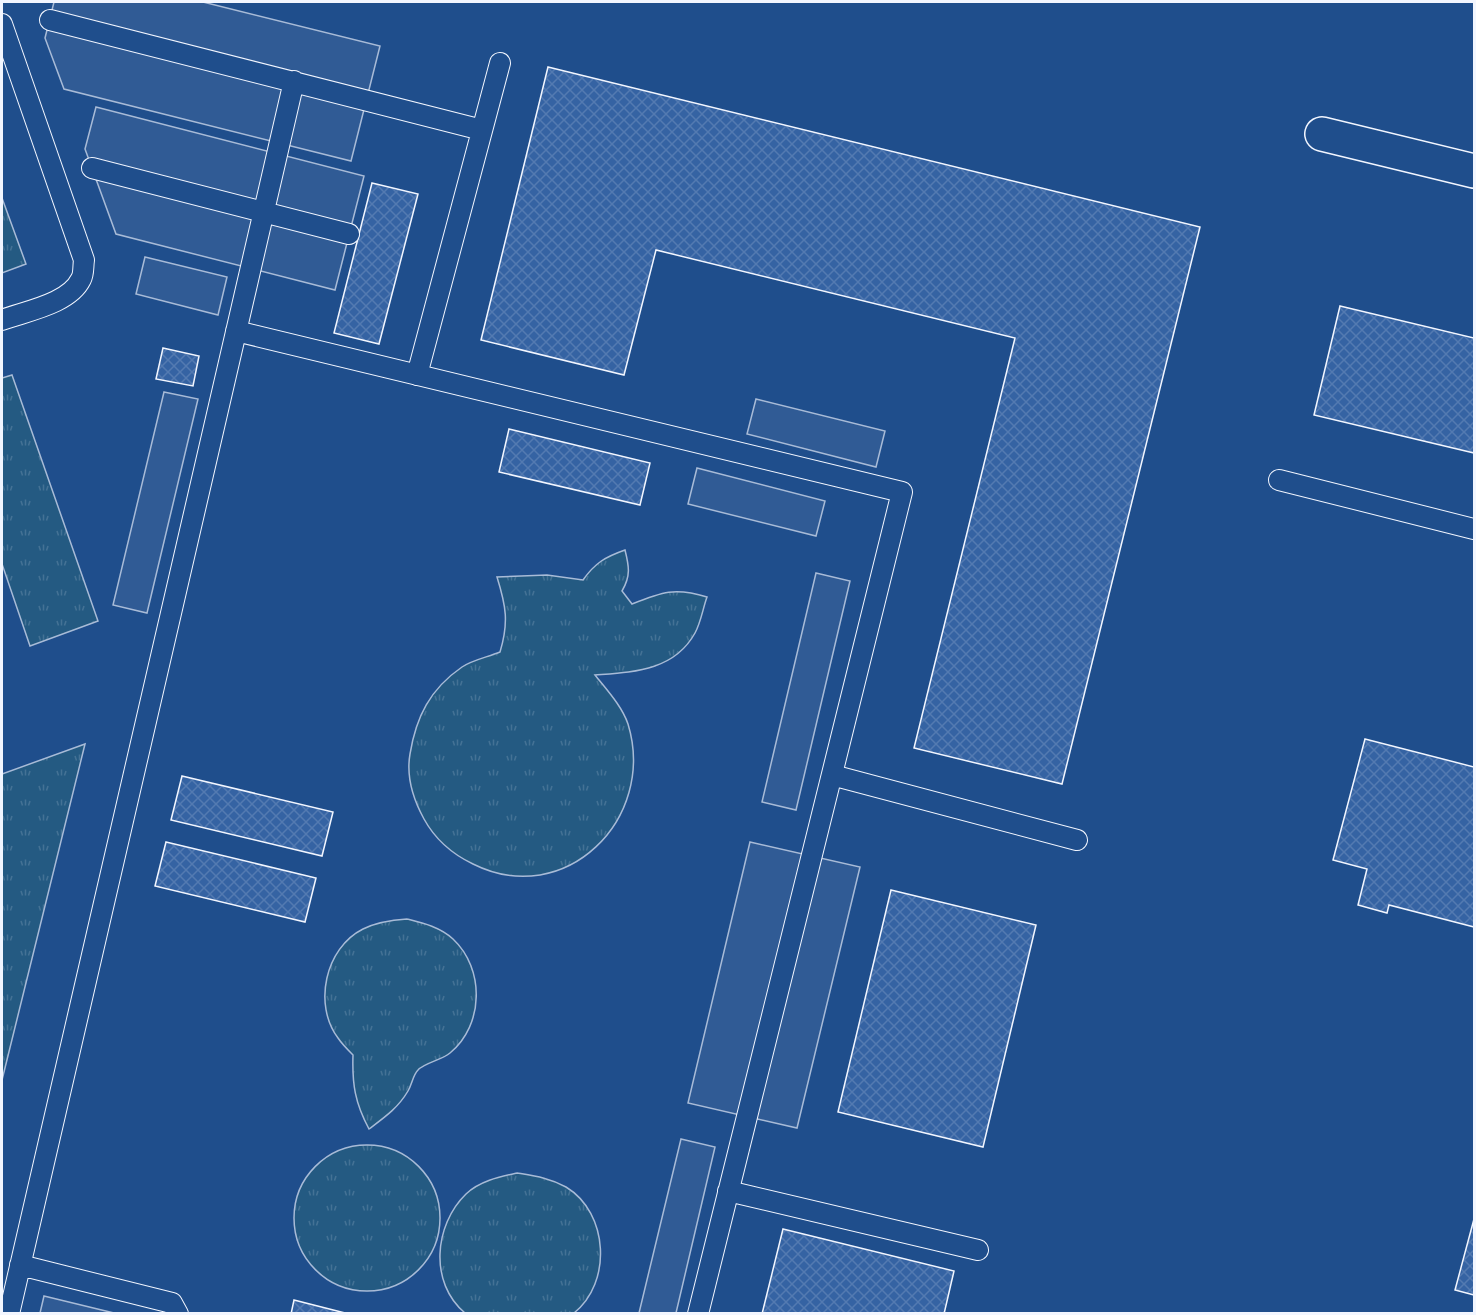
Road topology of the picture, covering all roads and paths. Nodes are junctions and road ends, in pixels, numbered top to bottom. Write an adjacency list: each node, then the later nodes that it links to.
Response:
1 (50, 20): 4 (lane)
2 (2, 24): 11 (lane)
3 (500, 63): 5 (lane)
4 (294, 81): 5 (lane); 9 (lane)
5 (482, 130): 13 (lane)
6 (1322, 134): 8 (street)
7 (92, 168): 9 (lane)
8 (1474, 171)
9 (264, 212): 10 (lane); 12 (lane)
10 (349, 234)
11 (2, 320)
12 (236, 331): 13 (lane); 20 (lane)
13 (417, 375): 16 (lane)
14 (1279, 480): 15 (lane)
15 (1474, 530)
16 (832, 775): 17 (lane); 18 (lane)
17 (1077, 840)
18 (728, 1191): 19 (lane); 23 (lane)
19 (978, 1250)
20 (20, 1265): 21 (lane); 22 (lane)
21 (9, 1314)
22 (178, 1314)
23 (698, 1314)

